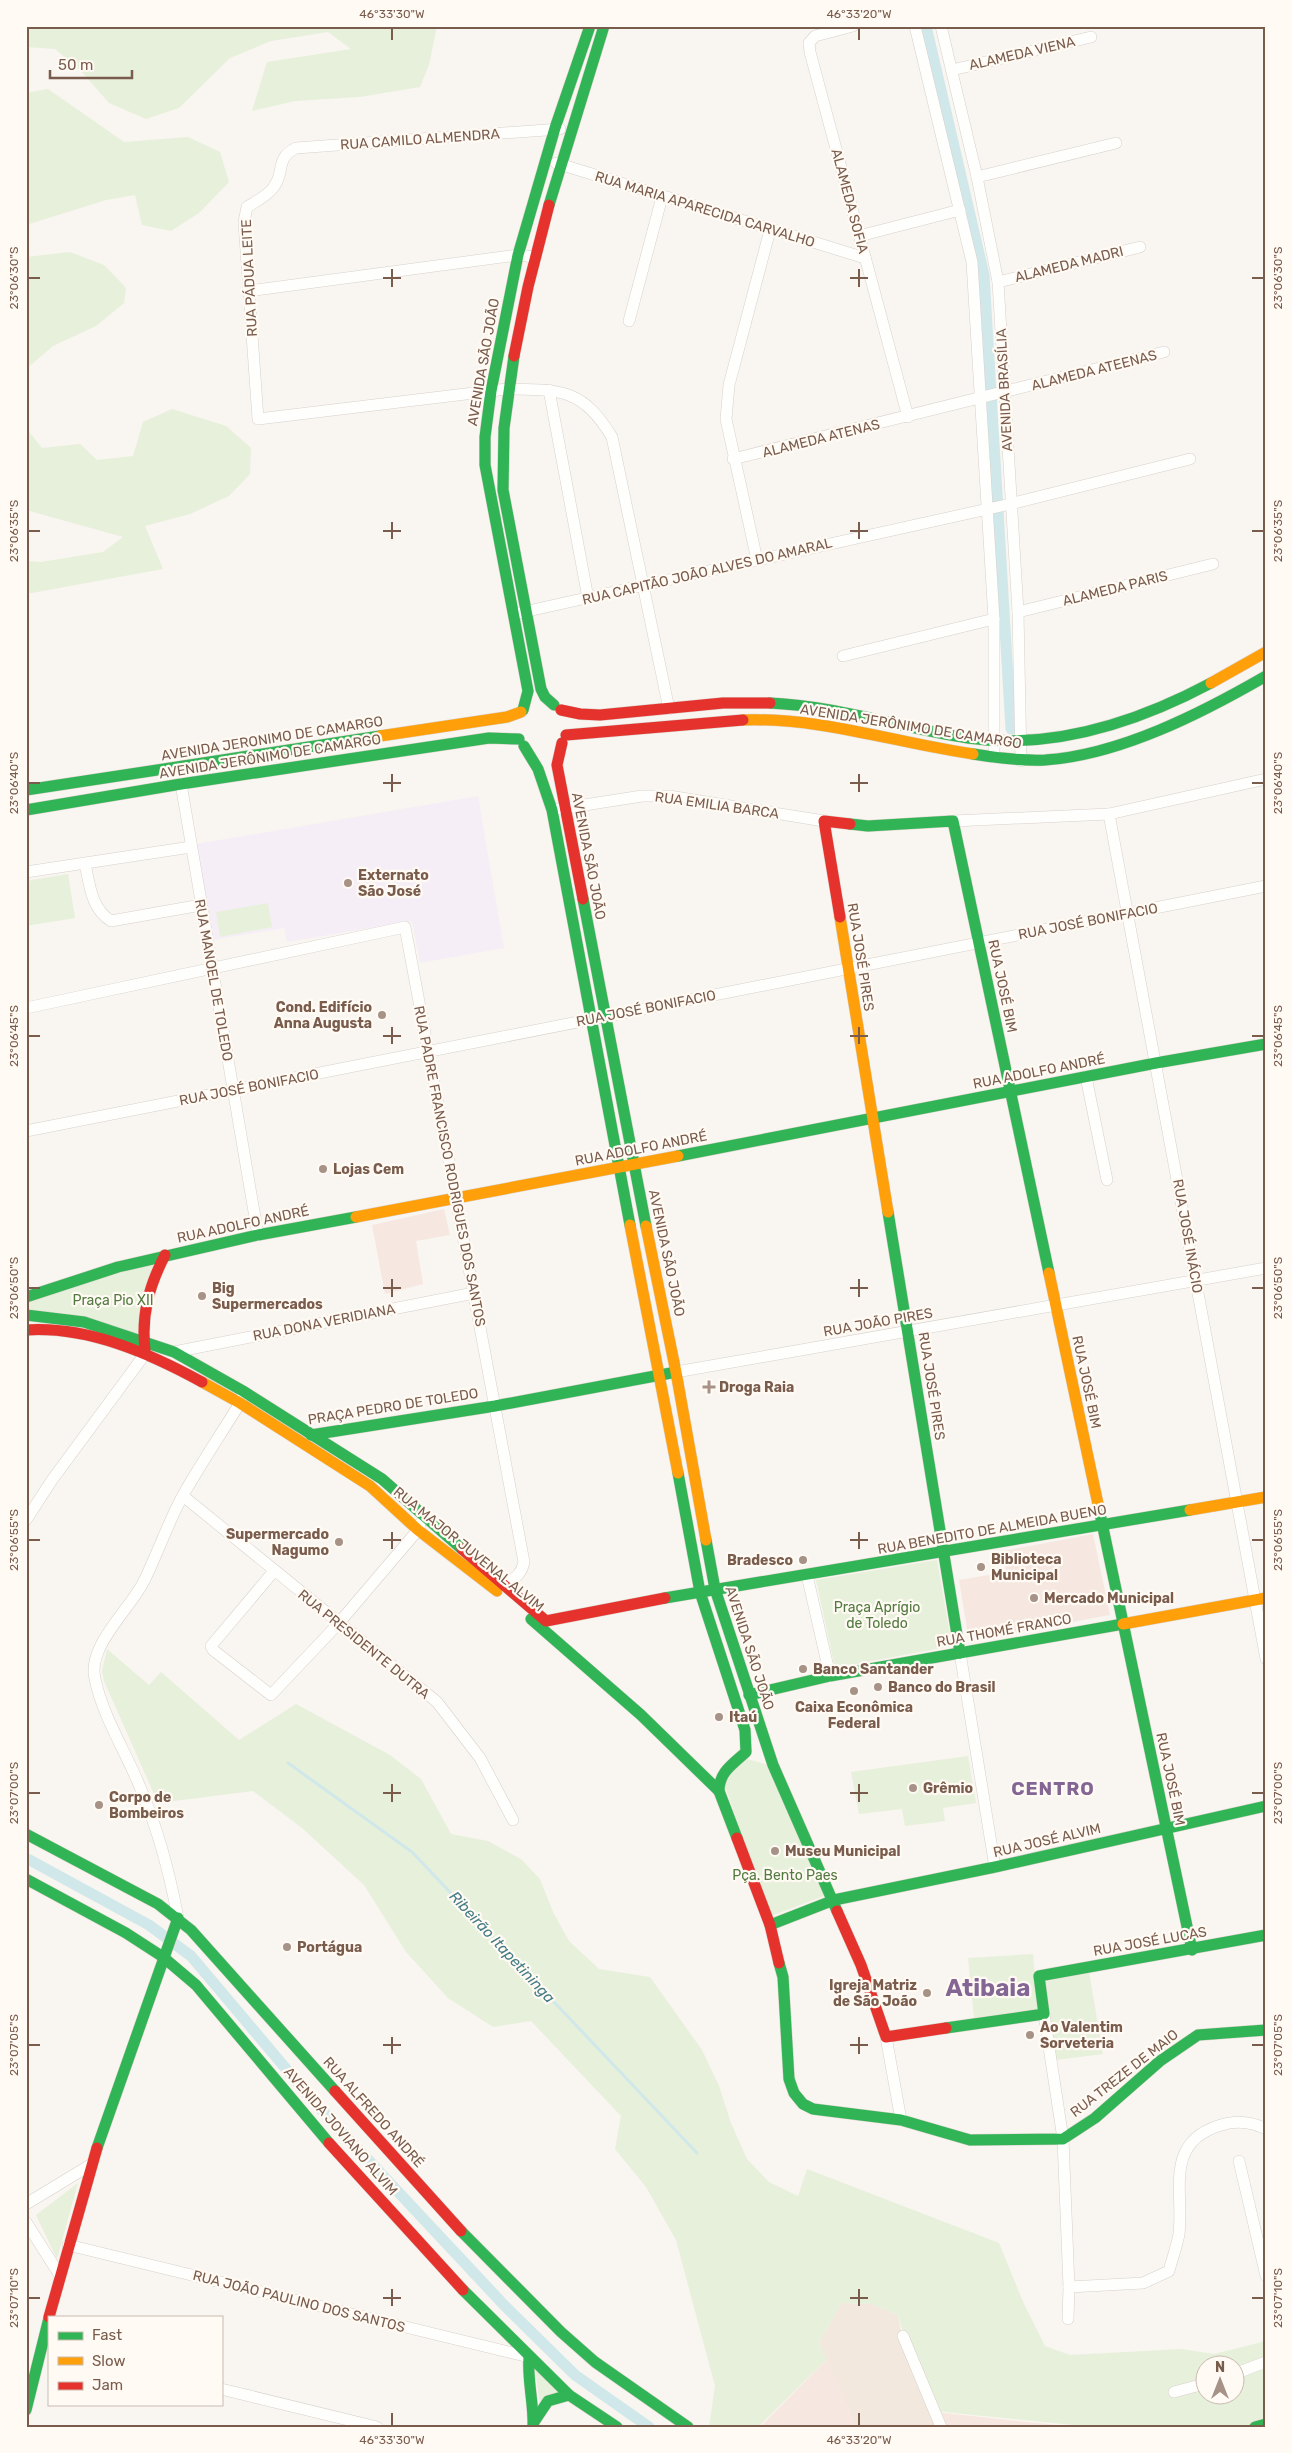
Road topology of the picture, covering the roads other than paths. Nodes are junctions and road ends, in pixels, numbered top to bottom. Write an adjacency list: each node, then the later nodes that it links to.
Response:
1 (590, 26): 8 (main road, AVENIDA SÃO JOÃO)
2 (604, 26): 9 (main road, AVENIDA SÃO JOÃO)
3 (853, 26): 22 (street, ALAMEDA SOFIA)
4 (915, 26): 19 (street, AVENIDA BRASÍLIA)
5 (941, 26): 7 (street, AVENIDA BRASÍLIA)
6 (1092, 37): 7 (street, ALAMEDA VIENA)
7 (952, 70): 16 (street, AVENIDA BRASÍLIA)
8 (568, 89): 9 (main road); 10 (main road, AVENIDA SÃO JOÃO)
9 (583, 93): 11 (main road, AVENIDA SÃO JOÃO)
10 (555, 128): 11 (street, RUA CAMILO ALMENDRA); 13 (street, RUA CAMILO ALMENDRA); 14 (main road, AVENIDA SÃO JOÃO)
11 (571, 131): 15 (main road, AVENIDA SÃO JOÃO)
12 (1116, 143): 16 (street)
13 (286, 153): 28 (street, RUA PÁDUA LEITE)
14 (545, 160): 15 (street, RUA MARIA APARECIDA CARVALHO); 18 (main road, AVENIDA SÃO JOÃO)
15 (561, 165): 17 (street, RUA MARIA APARECIDA CARVALHO); 20 (main road, AVENIDA SÃO JOÃO)
16 (977, 176): 27 (street, AVENIDA BRASÍLIA)
17 (662, 197): 21 (street, RUA MARIA APARECIDA CARVALHO); 29 (street)
18 (531, 206): 20 (main road); 24 (main road, AVENIDA SÃO JOÃO)
19 (960, 210): 22 (street); 35 (street, AVENIDA BRASÍLIA)
20 (547, 211): 25 (main road, AVENIDA SÃO JOÃO)
21 (770, 230): 26 (street, RUA MARIA APARECIDA CARVALHO); 37 (street)
22 (859, 236): 26 (street, ALAMEDA SOFIA)
23 (1140, 247): 27 (street, ALAMEDA MADRI)
24 (518, 254): 25 (street); 28 (street); 33 (main road, AVENIDA SÃO JOÃO)
25 (534, 256): 31 (main road, AVENIDA SÃO JOÃO)
26 (865, 258): 36 (street, ALAMEDA SOFIA)
27 (998, 282): 34 (street, AVENIDA BRASÍLIA)
28 (248, 291): 33 (street, RUA PÁDUA LEITE)
29 (629, 321)
30 (1164, 352): 34 (street, ALAMEDA ATEENAS)
31 (507, 389): 32 (street); 33 (street); 41 (main road, AVENIDA SÃO JOÃO)
32 (549, 390): 45 (street); 46 (street)
33 (491, 391): 42 (main road, AVENIDA SÃO JOÃO)
34 (1001, 394): 35 (street, ALAMEDA ATEENAS); 39 (street, AVENIDA BRASÍLIA)
35 (983, 399): 36 (street, ALAMEDA ATEENAS); 40 (street, AVENIDA BRASÍLIA)
36 (908, 417): 37 (street, ALAMEDA ATENAS)
37 (733, 459): 43 (street)
38 (1190, 459): 39 (street, RUA CAPITÃO JOÃO ALVES DO AMARAL)
39 (1008, 505): 40 (street, RUA CAPITÃO JOÃO ALVES DO AMARAL); 48 (street, AVENIDA BRASÍLIA)
40 (988, 509): 43 (street, RUA CAPITÃO JOÃO ALVES DO AMARAL); 50 (street, AVENIDA BRASÍLIA)
41 (514, 543): 42 (main road); 47 (main road, AVENIDA SÃO JOÃO)
42 (501, 546): 49 (main road, AVENIDA SÃO JOÃO)
43 (757, 560): 45 (street, RUA CAPITÃO JOÃO ALVES DO AMARAL)
44 (1213, 564): 48 (street, ALAMEDA PARIS)
45 (642, 586): 46 (street, RUA CAPITÃO JOÃO ALVES DO AMARAL); 55 (street)
46 (588, 598): 47 (street, RUA CAPITÃO JOÃO ALVES DO AMARAL)
47 (527, 611): 49 (street, RUA CAPITÃO JOÃO ALVES DO AMARAL); 54 (main road, AVENIDA SÃO JOÃO)
48 (1018, 612): 59 (street, AVENIDA BRASÍLIA)
49 (514, 614): 56 (main road, AVENIDA SÃO JOÃO)
50 (994, 619): 52 (street); 58 (street, AVENIDA BRASÍLIA)
51 (1266, 652): 59 (main road, AVENIDA JERÔNIMO DE CAMARGO)
52 (843, 656)
53 (1266, 676): 62 (main road, AVENIDA JERÔNIMO DE CAMARGO)
54 (558, 708): 55 (main road, AVENIDA JERÔNIMO DE CAMARGO); 56 (main road); 57 (main road)
55 (669, 709): 58 (main road, AVENIDA JERÔNIMO DE CAMARGO)
56 (522, 711): 60 (main road); 65 (main road, AVENIDA JERONIMO DE CAMARGO)
57 (564, 739): 60 (main road); 61 (main road, AVENIDA JERÔNIMO DE CAMARGO); 66 (main road, AVENIDA SÃO JOÃO)
58 (994, 741): 59 (main road, AVENIDA JERÔNIMO DE CAMARGO); 61 (street, AVENIDA BRASÍLIA)
59 (1020, 741): 62 (street, AVENIDA BRASÍLIA)
60 (522, 743): 64 (main road, AVENIDA JERÔNIMO DE CAMARGO); 68 (main road, AVENIDA SÃO JOÃO)
61 (994, 757): 62 (main road, AVENIDA JERÔNIMO DE CAMARGO)
62 (1021, 761)
63 (1266, 778): 69 (street)
64 (181, 784): 67 (main road, AVENIDA JERÔNIMO DE CAMARGO); 72 (street, RUA MANOEL DE TOLEDO)
65 (26, 790)
66 (565, 808): 68 (street, RUA EMILIA BARCA); 70 (street, RUA EMILIA BARCA); 73 (main road, AVENIDA SÃO JOÃO)
67 (26, 810)
68 (552, 810): 74 (main road, AVENIDA SÃO JOÃO)
69 (1109, 814): 71 (street); 79 (street, RUA JOSÉ INÁCIO)
70 (824, 821): 71 (main road); 82 (main road, RUA JOSÉ PIRES)
71 (953, 821): 80 (main road, RUA JOSÉ BIM)
72 (190, 847): 75 (street); 78 (street, RUA MANOEL DE TOLEDO)
73 (573, 852): 74 (main road); 84 (main road, AVENIDA SÃO JOÃO)
74 (560, 855): 85 (main road, AVENIDA SÃO JOÃO)
75 (85, 864): 76 (street); 78 (street)
76 (26, 872)
77 (1266, 886): 79 (street, RUA JOSÉ BONIFACIO)
78 (201, 905): 81 (street, RUA MANOEL DE TOLEDO)
79 (1128, 913): 80 (street, RUA JOSÉ BONIFACIO); 88 (street, RUA JOSÉ INÁCIO)
80 (979, 943): 82 (street, RUA JOSÉ BONIFACIO); 91 (main road, RUA JOSÉ BIM)
81 (211, 967): 83 (street); 87 (street, RUA PADRE FRANCISCO RODRIGUES DOS SANTOS); 90 (street, RUA MANOEL DE TOLEDO)
82 (848, 969): 84 (street, RUA JOSÉ BONIFACIO); 92 (main road, RUA JOSÉ PIRES)
83 (26, 1008)
84 (605, 1017): 85 (street, RUA JOSÉ BONIFACIO); 94 (main road, AVENIDA SÃO JOÃO)
85 (591, 1019): 87 (street, RUA JOSÉ BONIFACIO); 95 (main road, AVENIDA SÃO JOÃO)
86 (1266, 1044): 88 (main road, RUA ADOLFO ANDRÉ)
87 (429, 1051): 90 (street, RUA JOSÉ BONIFACIO); 97 (street, RUA PADRE FRANCISCO RODRIGUES DOS SANTOS)
88 (1156, 1063): 89 (main road, RUA ADOLFO ANDRÉ); 103 (street, RUA JOSÉ INÁCIO)
89 (1086, 1077): 91 (main road, RUA ADOLFO ANDRÉ); 96 (street)
90 (233, 1090): 93 (street, RUA JOSÉ BONIFACIO); 98 (street, RUA MANOEL DE TOLEDO)
91 (1011, 1093): 92 (main road, RUA ADOLFO ANDRÉ); 106 (main road, RUA JOSÉ BIM)
92 (873, 1119): 94 (main road, RUA ADOLFO ANDRÉ); 109 (main road, RUA JOSÉ PIRES)
93 (26, 1131)
94 (634, 1164): 95 (main road, RUA ADOLFO ANDRÉ); 99 (main road, AVENIDA SÃO JOÃO)
95 (620, 1167): 97 (main road, RUA ADOLFO ANDRÉ); 100 (main road, AVENIDA SÃO JOÃO)
96 (1107, 1180)
97 (456, 1198): 98 (main road, RUA ADOLFO ANDRÉ); 104 (street, RUA PADRE FRANCISCO RODRIGUES DOS SANTOS)
98 (258, 1235): 101 (main road, RUA ADOLFO ANDRÉ)
99 (650, 1246): 100 (main road); 113 (main road, AVENIDA SÃO JOÃO)
100 (636, 1249): 114 (main road, AVENIDA SÃO JOÃO)
101 (166, 1255): 105 (main road, RUA ADOLFO ANDRÉ); 110 (main road)
102 (1266, 1268): 103 (street, RUA JOÃO PIRES)
103 (1196, 1281): 106 (street, RUA JOÃO PIRES); 124 (street, RUA JOSÉ INÁCIO)
104 (474, 1293): 111 (street, RUA DONA VERIDIANA); 117 (street, RUA PADRE FRANCISCO RODRIGUES DOS SANTOS)
105 (26, 1297)
106 (1056, 1306): 109 (street, RUA JOÃO PIRES); 127 (main road, RUA JOSÉ BIM)
107 (26, 1316): 110 (main road, RUA MAJOR JUVENAL ALVIM)
108 (26, 1330): 112 (main road, RUA MAJOR JUVENAL ALVIM)
109 (908, 1332): 113 (street, RUA JOÃO PIRES); 129 (main road, RUA JOSÉ PIRES)
110 (143, 1340): 111 (main road, RUA MAJOR JUVENAL ALVIM); 112 (main road)
111 (174, 1352): 115 (main road, RUA MAJOR JUVENAL ALVIM)
112 (146, 1354): 116 (main road, RUA MAJOR JUVENAL ALVIM); 126 (street)
113 (676, 1372): 114 (main road, RUA JOÃO PIRES); 120 (main road, AVENIDA SÃO JOÃO)
114 (660, 1374): 117 (main road, RUA JOÃO PIRES); 121 (main road, AVENIDA SÃO JOÃO)
115 (243, 1391): 116 (street); 118 (main road, RUA MAJOR JUVENAL ALVIM)
116 (240, 1403): 119 (main road, RUA MAJOR JUVENAL ALVIM); 122 (street)
117 (495, 1406): 118 (main road, PRAÇA PEDRO DE TOLEDO); 132 (street, RUA PADRE FRANCISCO RODRIGUES DOS SANTOS)
118 (316, 1435): 119 (main road, PRAÇA PEDRO DE TOLEDO); 125 (main road, RUA MAJOR JUVENAL ALVIM)
119 (295, 1436): 128 (main road, RUA MAJOR JUVENAL ALVIM)
120 (688, 1436): 121 (main road); 133 (main road, AVENIDA SÃO JOÃO)
121 (672, 1439): 134 (main road, AVENIDA SÃO JOÃO)
122 (183, 1496): 130 (street, RUA PRESIDENTE DUTRA); 155 (street)
123 (1266, 1497): 124 (main road, RUA BENEDITO DE ALMEIDA BUENO)
124 (1237, 1502): 127 (main road, RUA BENEDITO DE ALMEIDA BUENO); 135 (street, RUA JOSÉ INÁCIO)
125 (422, 1512): 128 (street); 132 (main road, RUA MAJOR JUVENAL ALVIM)
126 (26, 1520)
127 (1102, 1525): 129 (main road, RUA BENEDITO DE ALMEIDA BUENO); 139 (main road, RUA JOSÉ BIM)
128 (418, 1530): 132 (main road, RUA MAJOR JUVENAL ALVIM); 138 (street)
129 (944, 1552): 131 (main road, RUA BENEDITO DE ALMEIDA BUENO); 141 (main road, RUA JOSÉ PIRES)
130 (274, 1571): 138 (street, RUA PRESIDENTE DUTRA); 138 (street)
131 (807, 1575): 133 (main road, RUA BENEDITO DE ALMEIDA BUENO); 143 (street)
132 (500, 1588): 137 (main road, RUA MAJOR JUVENAL ALVIM); 140 (main road, RUA MAJOR JUVENAL ALVIM)
133 (715, 1590): 134 (main road, RUA BENEDITO DE ALMEIDA BUENO); 144 (main road, AVENIDA SÃO JOÃO)
134 (700, 1592): 136 (main road, RUA BENEDITO DE ALMEIDA BUENO); 145 (main road, AVENIDA SÃO JOÃO)
135 (1260, 1599): 139 (main road, RUA THOMÉ FRANCO); 142 (street, RUA JOSÉ INÁCIO)
136 (568, 1618): 137 (main road, RUA BENEDITO DE ALMEIDA BUENO); 140 (main road)
137 (546, 1621)
138 (338, 1624): 149 (street, RUA PRESIDENTE DUTRA)
139 (1123, 1625): 141 (main road, RUA THOMÉ FRANCO); 150 (main road, RUA JOSÉ BIM)
140 (558, 1641): 147 (main road, RUA MAJOR JUVENAL ALVIM)
141 (960, 1653): 143 (main road, RUA THOMÉ FRANCO); 152 (street, RUA JOSÉ PIRES)
142 (1266, 1659)
143 (830, 1676): 144 (main road, RUA THOMÉ FRANCO)
144 (749, 1695): 146 (main road, AVENIDA SÃO JOÃO)
145 (740, 1757): 146 (main road); 147 (main road)
146 (773, 1764): 154 (main road, AVENIDA SÃO JOÃO)
147 (719, 1791): 156 (main road)
148 (1266, 1806): 150 (main road, RUA JOSÉ ALVIM)
149 (513, 1820)
150 (1166, 1828): 152 (main road, RUA JOSÉ ALVIM); 159 (main road, RUA JOSÉ BIM)
151 (26, 1834): 155 (main road, RUA ALFREDO ANDRÉ)
152 (995, 1867): 154 (main road, RUA JOSÉ ALVIM)
153 (26, 1879): 158 (main road, AVENIDA JOVIANO ALVIM)
154 (834, 1900): 156 (main road, RUA JOSÉ ALVIM); 165 (main road, AVENIDA SÃO JOÃO)
155 (177, 1923): 160 (main road); 194 (main road, RUA ALFREDO ANDRÉ)
156 (770, 1925): 166 (main road)
157 (1266, 1935): 159 (main road, RUA JOSÉ LUCAS)
158 (144, 1945): 160 (main road, AVENIDA JOVIANO ALVIM); 162 (main road)
159 (1192, 1950): 163 (main road, RUA JOSÉ LUCAS)
160 (165, 1952): 161 (main road, AVENIDA JOVIANO ALVIM); 162 (main road)
161 (183, 1973): 162 (main road); 182 (main road, AVENIDA JOVIANO ALVIM)
162 (157, 1976): 170 (main road)
163 (1044, 2014): 165 (main road); 168 (street)
164 (1266, 2030): 168 (main road, RUA TREZE DE MAIO)
165 (886, 2037): 166 (street)
166 (901, 2120): 168 (main road)
167 (1266, 2129): 176 (street)
168 (1063, 2139): 176 (street)
169 (1239, 2161): 175 (street)
170 (92, 2164): 171 (street); 173 (main road)
171 (26, 2204)
172 (26, 2222): 174 (street)
173 (68, 2245): 174 (main road); 182 (street, RUA JOÃO PAULINO DOS SANTOS)
174 (59, 2274): 177 (main road)
175 (1266, 2276)
176 (1069, 2287): 178 (street)
177 (49, 2316)
178 (1068, 2319)
179 (48, 2327): 181 (main road)
180 (903, 2336): 195 (street)
181 (46, 2346): 189 (main road)
182 (529, 2357): 188 (main road, AVENIDA JOVIANO ALVIM); 190 (main road)
183 (1266, 2362): 184 (street)
184 (1244, 2370)
185 (1194, 2387): 187 (street)
186 (222, 2389): 192 (street)
187 (1174, 2392)
188 (569, 2395): 190 (main road); 193 (main road, AVENIDA JOVIANO ALVIM)
189 (26, 2410)
190 (533, 2424)
191 (1266, 2424): 196 (main road)
192 (377, 2427)
193 (617, 2427)
194 (688, 2427)
195 (941, 2427)
196 (1255, 2427)

